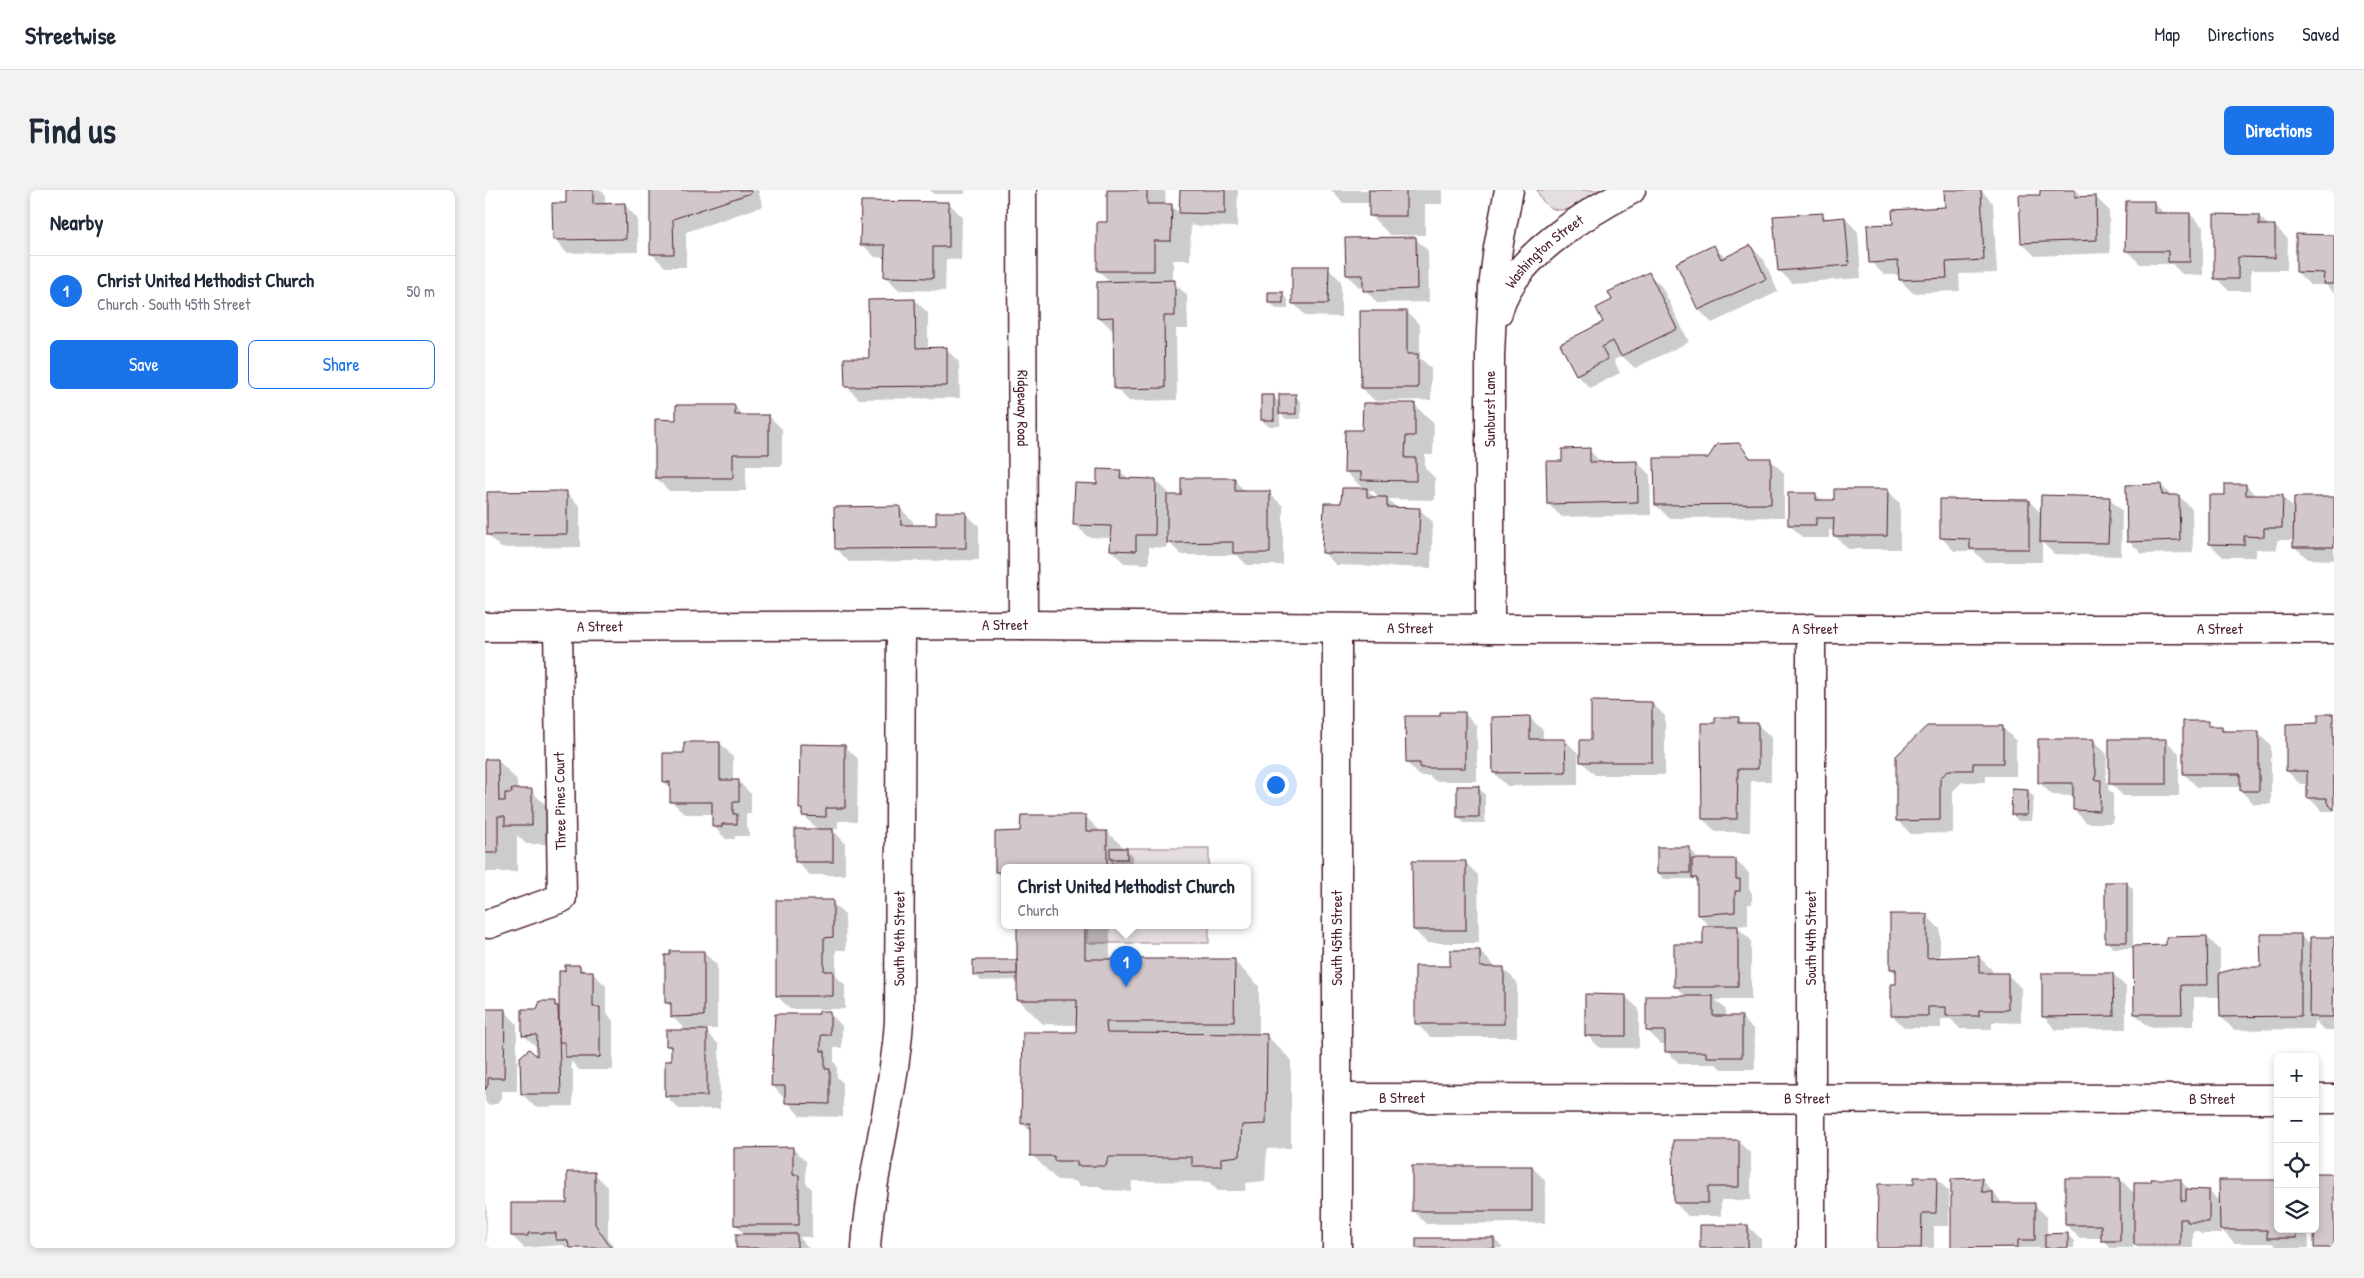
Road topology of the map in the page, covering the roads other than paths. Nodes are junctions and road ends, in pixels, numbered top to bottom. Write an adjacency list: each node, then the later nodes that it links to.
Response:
1 (1022, 190): 6 (street, Ridgeway Road)
2 (1509, 190): 4 (street, Sunburst Lane)
3 (1631, 190): 4 (street, Washington Street)
4 (1491, 342): 11 (street, Sunburst Lane)
5 (901, 624): 6 (street, A Street); 8 (street, A Street); 19 (street, South 46th Street)
6 (1023, 624): 9 (street, A Street)
7 (485, 626): 8 (street, A Street)
8 (558, 626): 13 (street, Three Pines Court)
9 (1337, 628): 11 (street, A Street); 14 (street, South 45th Street)
10 (1811, 628): 11 (street, A Street); 12 (street, A Street); 15 (street, South 44th Street)
11 (1490, 629)
12 (2334, 629)
13 (489, 924)
14 (1337, 1098): 15 (street, B Street); 20 (street, South 45th Street)
15 (1811, 1098): 16 (street, B Street); 21 (street, South 44th Street)
16 (2274, 1099)
17 (2319, 1099): 18 (street)
18 (2334, 1099)
19 (866, 1248)
20 (1337, 1248)
21 (1811, 1248)

